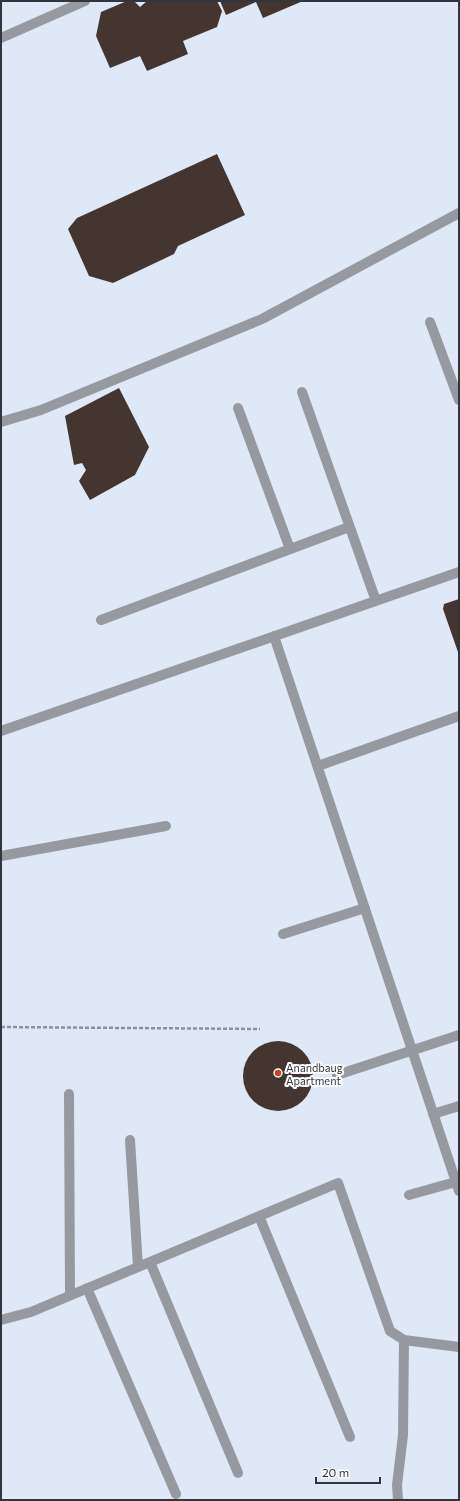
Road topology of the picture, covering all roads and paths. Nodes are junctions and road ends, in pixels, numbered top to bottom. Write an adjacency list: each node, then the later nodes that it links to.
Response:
1 (85, 1): 2 (street)
2 (1, 38)
3 (459, 213): 8 (street)
4 (430, 322): 6 (street)
5 (302, 392): 9 (street)
6 (459, 400)
7 (238, 408): 10 (street)
8 (1, 422)
9 (349, 526): 10 (street); 12 (street)
10 (290, 549): 13 (street)
11 (459, 572): 12 (street)
12 (376, 601): 14 (street)
13 (101, 620)
14 (274, 636): 16 (street); 17 (street)
15 (459, 716): 17 (street)
16 (1, 731)
17 (318, 766): 20 (street)
18 (166, 826): 19 (street)
19 (1, 856)
20 (365, 908): 21 (street); 25 (street)
21 (283, 934)
22 (1, 1028): 23 (path)
23 (260, 1029)
24 (459, 1035): 25 (street)
25 (412, 1052): 26 (street); 29 (street)
26 (337, 1075)
27 (69, 1094): 37 (street)
28 (459, 1106): 29 (street)
29 (433, 1114): 31 (street)
30 (130, 1140): 35 (street)
31 (458, 1184): 32 (street)
32 (409, 1195)
33 (259, 1216): 34 (street); 39 (street); 41 (street)
34 (150, 1262): 35 (street); 42 (street)
35 (138, 1267): 36 (street)
36 (87, 1288): 37 (street); 43 (street)
37 (70, 1295): 38 (street)
38 (1, 1320)
39 (404, 1340): 40 (street); 44 (street)
40 (459, 1347)
41 (350, 1437)
42 (238, 1473)
43 (176, 1494)
44 (398, 1500)

